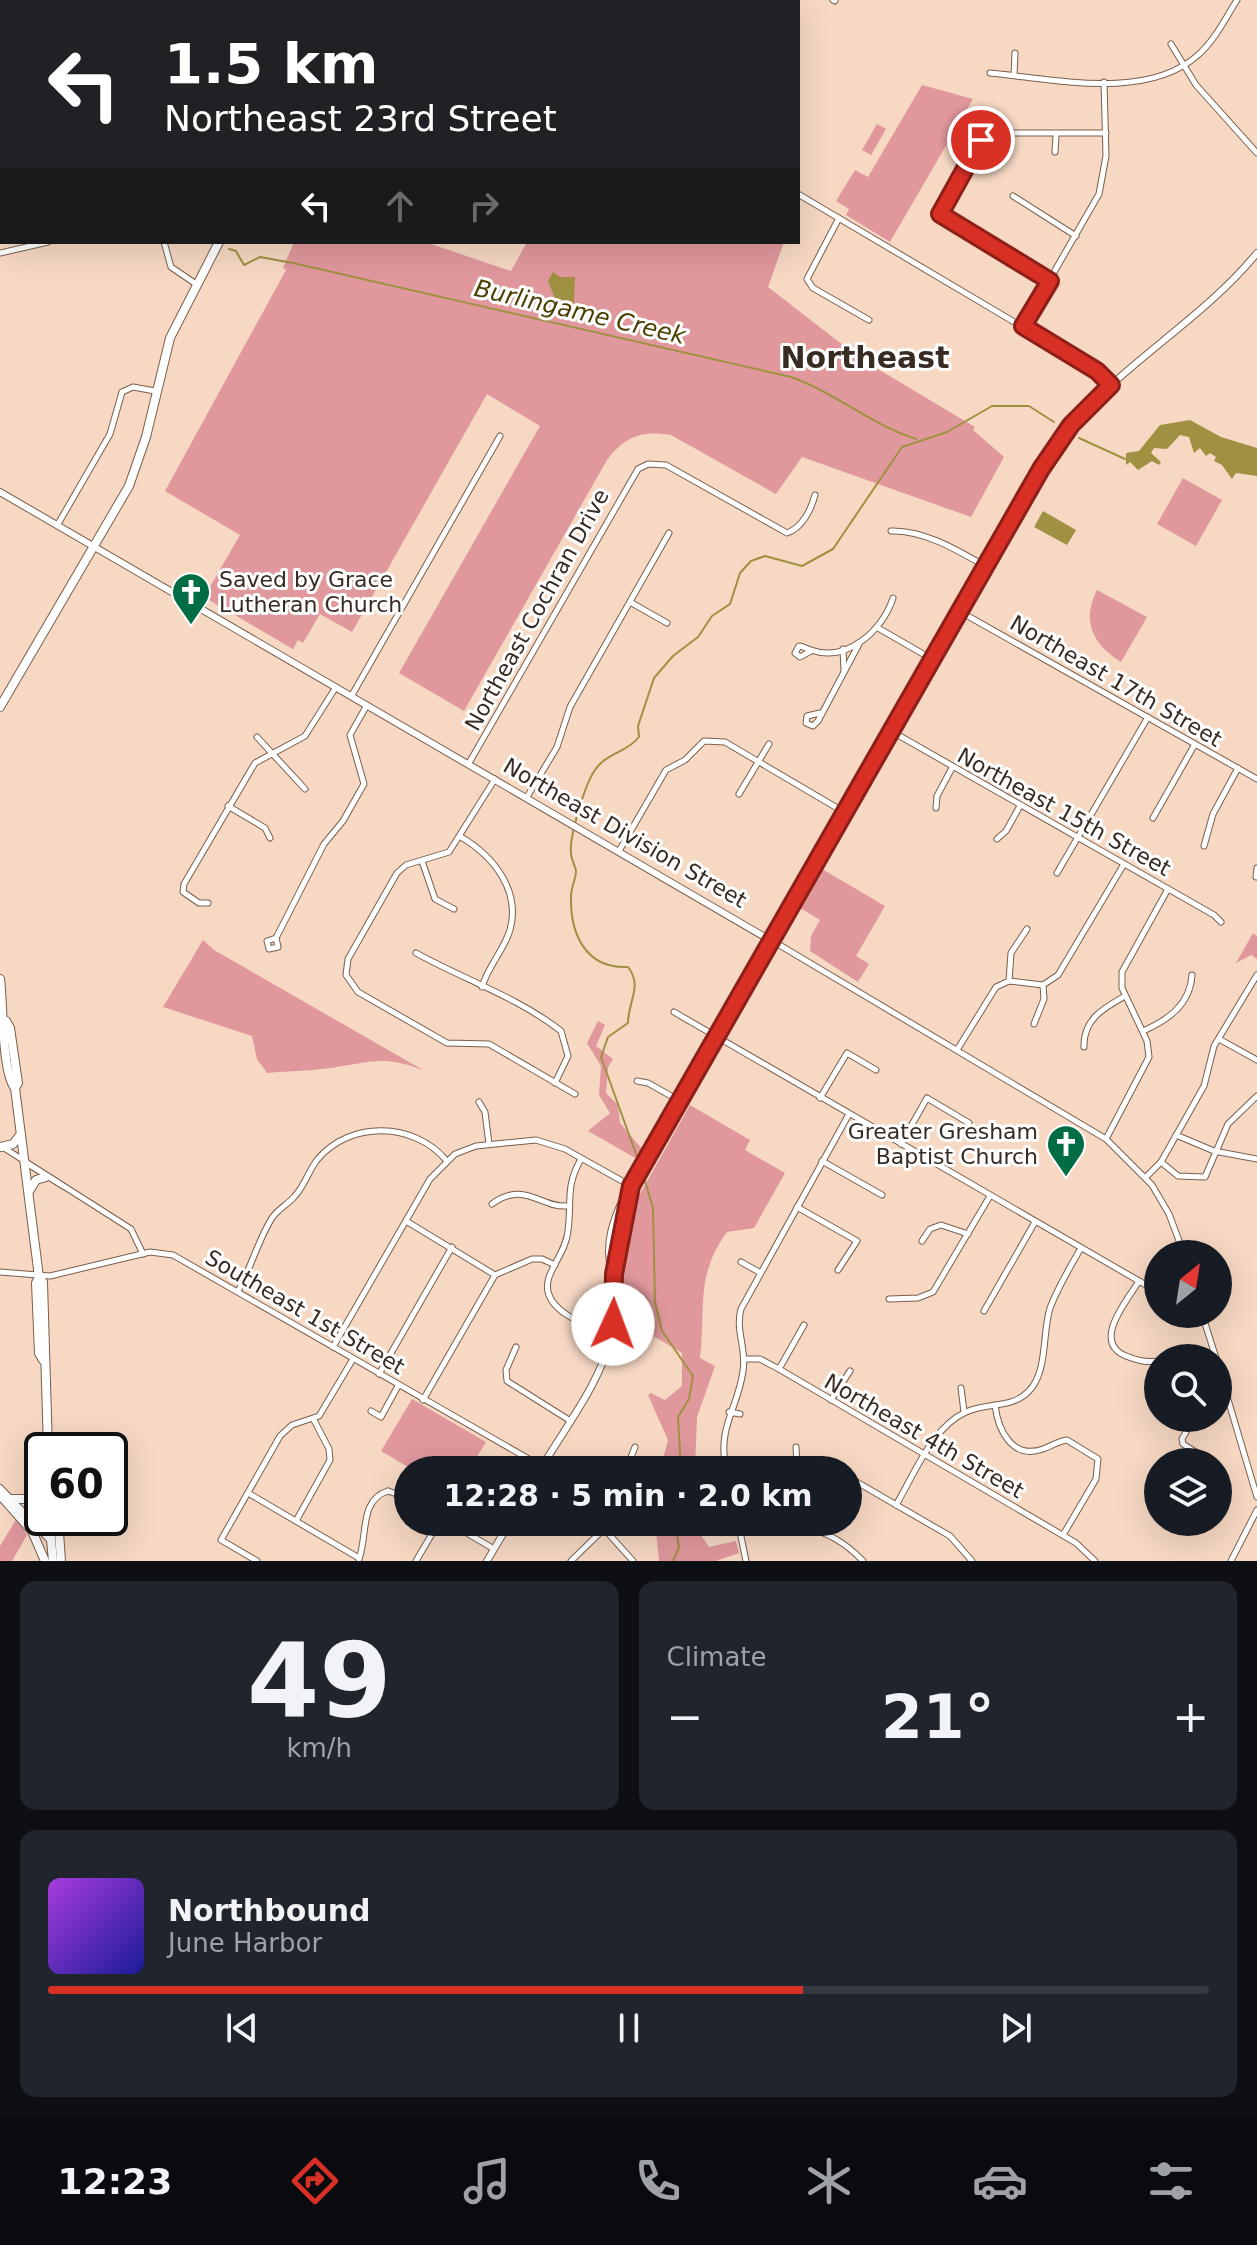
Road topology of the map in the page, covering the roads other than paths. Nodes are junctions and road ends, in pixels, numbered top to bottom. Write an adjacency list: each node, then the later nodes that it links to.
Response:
1 (1237, 0): 4 (street)
2 (1171, 44): 4 (street)
3 (1015, 53): 6 (street)
4 (1185, 66): 7 (street); 11 (street)
5 (990, 73): 6 (street)
6 (1014, 75): 7 (street)
7 (1104, 82): 8 (street)
8 (1106, 133): 9 (street); 15 (street)
9 (1056, 136): 10 (street); 21 (street)
10 (1055, 152)
11 (1257, 153)
12 (800, 195): 14 (street)
13 (1013, 196): 15 (street)
14 (839, 218): 23 (street); 24 (street)
15 (1076, 236): 21 (street)
16 (165, 244): 22 (street)
17 (218, 244): 22 (highway)
18 (23, 245): 19 (street)
19 (0, 253)
20 (1257, 253): 25 (main road)
21 (1050, 281): 24 (street)
22 (196, 284): 26 (highway)
23 (869, 320)
24 (1023, 326): 25 (street)
25 (1111, 385): 34 (main road)
26 (155, 391): 30 (street); 33 (highway)
27 (500, 436): 46 (street)
28 (0, 492): 30 (main road, Northeast Division Street)
29 (815, 495): 57 (street, Northeast Cochran Drive)
30 (58, 524): 33 (main road, Northeast Division Street)
31 (891, 531): 34 (street)
32 (669, 533): 36 (street)
33 (96, 545): 45 (main road, Northeast Division Street); 48 (highway)
34 (985, 566): 37 (main road)
35 (893, 598): 39 (street)
36 (630, 602): 38 (street); 64 (street)
37 (959, 611): 43 (main road); 50 (street, Northeast 17th Street)
38 (667, 623)
39 (878, 628): 40 (street); 43 (street)
40 (859, 643): 41 (street); 44 (street)
41 (843, 649): 42 (street); 44 (street)
42 (811, 651)
43 (932, 659): 51 (main road)
44 (844, 672): 49 (street)
45 (337, 686): 46 (main road, Northeast Division Street); 55 (street)
46 (352, 695): 47 (main road, Northeast Division Street)
47 (368, 704): 57 (main road, Northeast Division Street); 86 (street)
48 (0, 707)
49 (820, 713)
50 (1148, 717): 54 (street, Northeast 17th Street); 72 (street)
51 (891, 730): 58 (street, Northeast 15th Street); 68 (main road)
52 (257, 737): 55 (street)
53 (769, 744): 56 (street)
54 (1195, 744): 59 (street, Northeast 17th Street); 69 (street)
55 (273, 751): 62 (street); 65 (street)
56 (758, 762): 63 (street); 68 (street); 75 (street)
57 (469, 763): 60 (main road, Northeast Division Street)
58 (952, 768): 66 (street, Northeast 15th Street); 67 (street)
59 (1238, 768): 61 (street, Northeast 17th Street); 74 (street)
60 (495, 778): 64 (main road, Northeast Division Street); 70 (street)
61 (1257, 779)
62 (305, 789)
63 (739, 794)
64 (527, 797): 75 (main road, Northeast Division Street)
65 (228, 806): 71 (street); 82 (street)
66 (1020, 806): 72 (street, Northeast 15th Street); 73 (street)
67 (936, 808)
68 (844, 812): 87 (main road)
69 (1153, 818)
70 (461, 837): 76 (street); 94 (street)
71 (270, 838)
72 (1078, 838): 77 (street, Northeast 15th Street); 79 (street)
73 (997, 839)
74 (1204, 846)
75 (619, 851): 87 (main road, Northeast Division Street)
76 (422, 861): 83 (street); 109 (street)
77 (1124, 864): 81 (street, Northeast 15th Street); 93 (street)
78 (1257, 868): 80 (street)
79 (1057, 873)
80 (1256, 877)
81 (1168, 889): 84 (street, Northeast 15th Street); 95 (street)
82 (208, 903)
83 (454, 909)
84 (1221, 922)
85 (1027, 929): 92 (street)
86 (276, 938)
87 (770, 940): 100 (main road); 104 (street, Northeast Division Street)
88 (416, 953): 94 (street)
89 (1192, 975): 99 (street)
90 (1257, 975): 101 (street)
91 (0, 979): 97 (highway)
92 (1009, 981): 93 (street); 104 (street)
93 (1043, 985): 98 (street)
94 (482, 987): 109 (street)
95 (1125, 996): 99 (street); 103 (street)
96 (674, 1012): 100 (street)
97 (6, 1021): 102 (highway); 107 (highway)
98 (1034, 1024)
99 (1143, 1031): 120 (street)
100 (715, 1037): 113 (street); 114 (main road)
101 (1219, 1039): 105 (street); 119 (street)
102 (5, 1042): 107 (highway); 110 (highway)
103 (1084, 1047)
104 (957, 1050): 120 (street, Northeast Division Street)
105 (1257, 1060)
106 (876, 1070): 113 (street)
107 (17, 1072): 110 (highway)
108 (637, 1081): 114 (street)
109 (555, 1083): 111 (street)
110 (15, 1088): 118 (highway)
111 (575, 1094)
112 (1257, 1096): 124 (street)
113 (820, 1098): 116 (street)
114 (680, 1101): 134 (main road)
115 (479, 1102): 121 (street)
116 (849, 1114): 122 (street); 128 (street)
117 (969, 1123): 122 (street)
118 (21, 1133): 123 (highway); 129 (highway)
119 (1176, 1135): 124 (street); 130 (street)
120 (1106, 1139): 132 (street, Northeast Division Street)
121 (489, 1144): 125 (street); 127 (street)
122 (901, 1144): 137 (street)
123 (1, 1146): 129 (street)
124 (1214, 1151): 126 (street); 130 (street)
125 (581, 1159): 134 (street); 139 (street)
126 (1257, 1159)
127 (446, 1160): 141 (street); 158 (street)
128 (822, 1161): 136 (street); 140 (street)
129 (26, 1162): 131 (street); 133 (street); 135 (highway)
130 (1161, 1162): 132 (street)
131 (46, 1177): 133 (street); 135 (highway)
132 (1146, 1177): 144 (street, Northeast Division Street)
133 (63, 1186): 148 (street)
134 (631, 1186): 162 (main road)
135 (29, 1191): 155 (highway)
136 (882, 1195)
137 (990, 1196): 142 (street); 143 (street)
138 (492, 1204): 139 (street)
139 (567, 1206): 150 (street)
140 (797, 1207): 151 (street); 153 (street)
141 (406, 1221): 146 (street); 163 (street)
142 (1036, 1222): 147 (street); 160 (street)
143 (968, 1234): 145 (street); 159 (street)
144 (1179, 1240)
145 (922, 1241)
146 (452, 1247): 154 (street); 170 (street)
147 (1081, 1248): 156 (street); 175 (street)
148 (143, 1254): 155 (street); 158 (street, Southeast 1st Street)
149 (741, 1262): 153 (street)
150 (555, 1265): 154 (street); 162 (street)
151 (838, 1270)
152 (0, 1272): 155 (street)
153 (759, 1272): 166 (street)
154 (495, 1275): 173 (street)
155 (39, 1277): 183 (highway)
156 (1139, 1281): 157 (street); 167 (street)
157 (1144, 1284)
158 (238, 1291): 163 (street, Southeast 1st Street)
159 (889, 1299)
160 (984, 1311)
161 (804, 1325): 168 (street)
162 (612, 1333): 181 (main road)
163 (333, 1347): 165 (street, Southeast 1st Street)
164 (516, 1347): 181 (street)
165 (353, 1359): 170 (street, Southeast 1st Street); 180 (street)
166 (744, 1359): 168 (street, Northeast 4th Street); 177 (street)
167 (1144, 1362)
168 (779, 1369): 174 (street, Northeast 4th Street)
169 (850, 1371): 174 (street)
170 (379, 1374): 171 (street, Southeast 1st Street)
171 (398, 1385): 173 (street, Southeast 1st Street); 176 (street)
172 (961, 1388): 178 (street)
173 (423, 1400): 188 (street, Southeast 1st Street)
174 (831, 1400): 193 (street, Northeast 4th Street)
175 (995, 1405): 178 (street); 205 (street)
176 (371, 1411)
177 (729, 1412): 179 (street); 191 (street)
178 (964, 1412): 193 (street)
179 (740, 1414)
180 (314, 1420): 197 (street); 204 (street)
181 (569, 1420): 189 (main road)
182 (1232, 1421): 199 (street)
183 (47, 1432)
184 (1186, 1432): 187 (street)
185 (635, 1447): 190 (street)
186 (796, 1447): 192 (street)
187 (1189, 1448)
188 (519, 1456)
189 (550, 1456)
190 (631, 1456)
191 (724, 1456)
192 (797, 1456)
193 (925, 1456): 202 (street); 205 (street, Northeast 4th Street)
194 (862, 1485): 202 (street)
195 (0, 1488): 200 (main road)
196 (394, 1491): 218 (street)
197 (248, 1493): 204 (street); 222 (street)
198 (0, 1495): 219 (highway)
199 (1257, 1497)
200 (11, 1499): 201 (highway); 215 (main road)
201 (24, 1499)
202 (896, 1505): 229 (street)
203 (1257, 1510): 231 (street)
204 (296, 1521): 218 (street)
205 (1063, 1535): 230 (street, Northeast 4th Street)
206 (50, 1536): 215 (highway)
207 (59, 1536): 217 (highway)
208 (431, 1536): 223 (street)
209 (472, 1536): 216 (street)
210 (502, 1536): 216 (main road)
211 (595, 1536): 225 (street)
212 (610, 1536): 226 (street)
213 (741, 1536): 227 (street)
214 (831, 1536): 228 (street)
215 (51, 1542): 217 (main road); 220 (highway)
216 (494, 1549): 224 (main road)
217 (61, 1557): 221 (main road)
218 (358, 1560)
219 (45, 1561)
220 (53, 1561)
221 (68, 1561)
222 (257, 1561)
223 (416, 1561)
224 (487, 1561)
225 (571, 1561)
226 (633, 1561)
227 (746, 1561)
228 (863, 1561)
229 (972, 1561)
230 (1095, 1561)
231 (1231, 1561)

